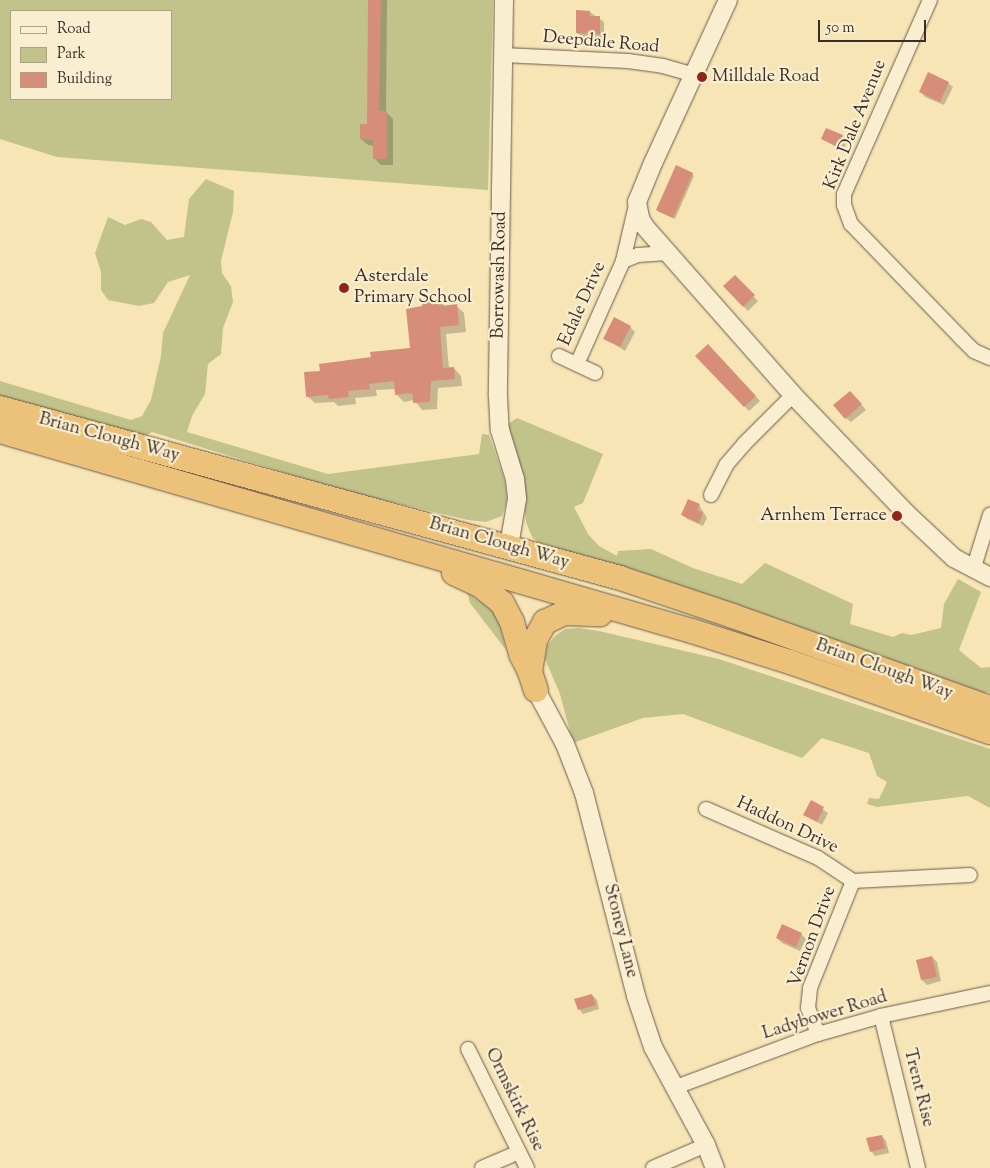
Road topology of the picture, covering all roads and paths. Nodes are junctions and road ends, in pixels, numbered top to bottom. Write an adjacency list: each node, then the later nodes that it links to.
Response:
1 (504, 0): 4 (street, Borrowash Road)
2 (728, 0): 5 (street)
3 (930, 0): 10 (street, Kirk Dale Avenue)
4 (503, 55): 5 (street, Deepdale Road); 19 (street, Borrowash Road)
5 (694, 75): 6 (street)
6 (637, 202): 7 (street); 8 (street, Edale Drive)
7 (667, 252): 8 (street, Edale Drive); 13 (street)
8 (623, 261): 11 (street, Edale Drive)
9 (559, 356): 11 (street, Edale Drive)
10 (990, 358)
11 (577, 364): 12 (street, Edale Drive)
12 (595, 372)
13 (793, 395): 16 (street); 20 (street)
14 (0, 408): 19 (highway, Brian Clough Way)
15 (0, 431): 18 (highway, Brian Clough Way)
16 (711, 495)
17 (990, 516): 20 (street)
18 (323, 525): 22 (highway, Brian Clough Way); 23 (highway)
19 (509, 546): 24 (highway, Brian Clough Way)
20 (973, 570): 21 (street)
21 (990, 577)
22 (652, 619): 23 (highway); 25 (highway, Brian Clough Way)
23 (533, 681): 33 (street, Stoney Lane)
24 (990, 708)
25 (990, 732)
26 (706, 809): 28 (street, Haddon Drive)
27 (970, 875): 28 (street)
28 (854, 881): 31 (street, Vernon Drive)
29 (990, 993): 30 (street, Ladybower Road)
30 (881, 1016): 31 (street, Ladybower Road); 40 (street, Trent Rise)
31 (818, 1034): 33 (street, Ladybower Road)
32 (468, 1050): 35 (street, Ormskirk Rise)
33 (676, 1088): 34 (street, Stoney Lane)
34 (706, 1145): 38 (street); 39 (street, Stoney Lane)
35 (518, 1152): 36 (street); 37 (street, Ormskirk Rise)
36 (482, 1168)
37 (527, 1168)
38 (653, 1168)
39 (715, 1168)
40 (918, 1168)

